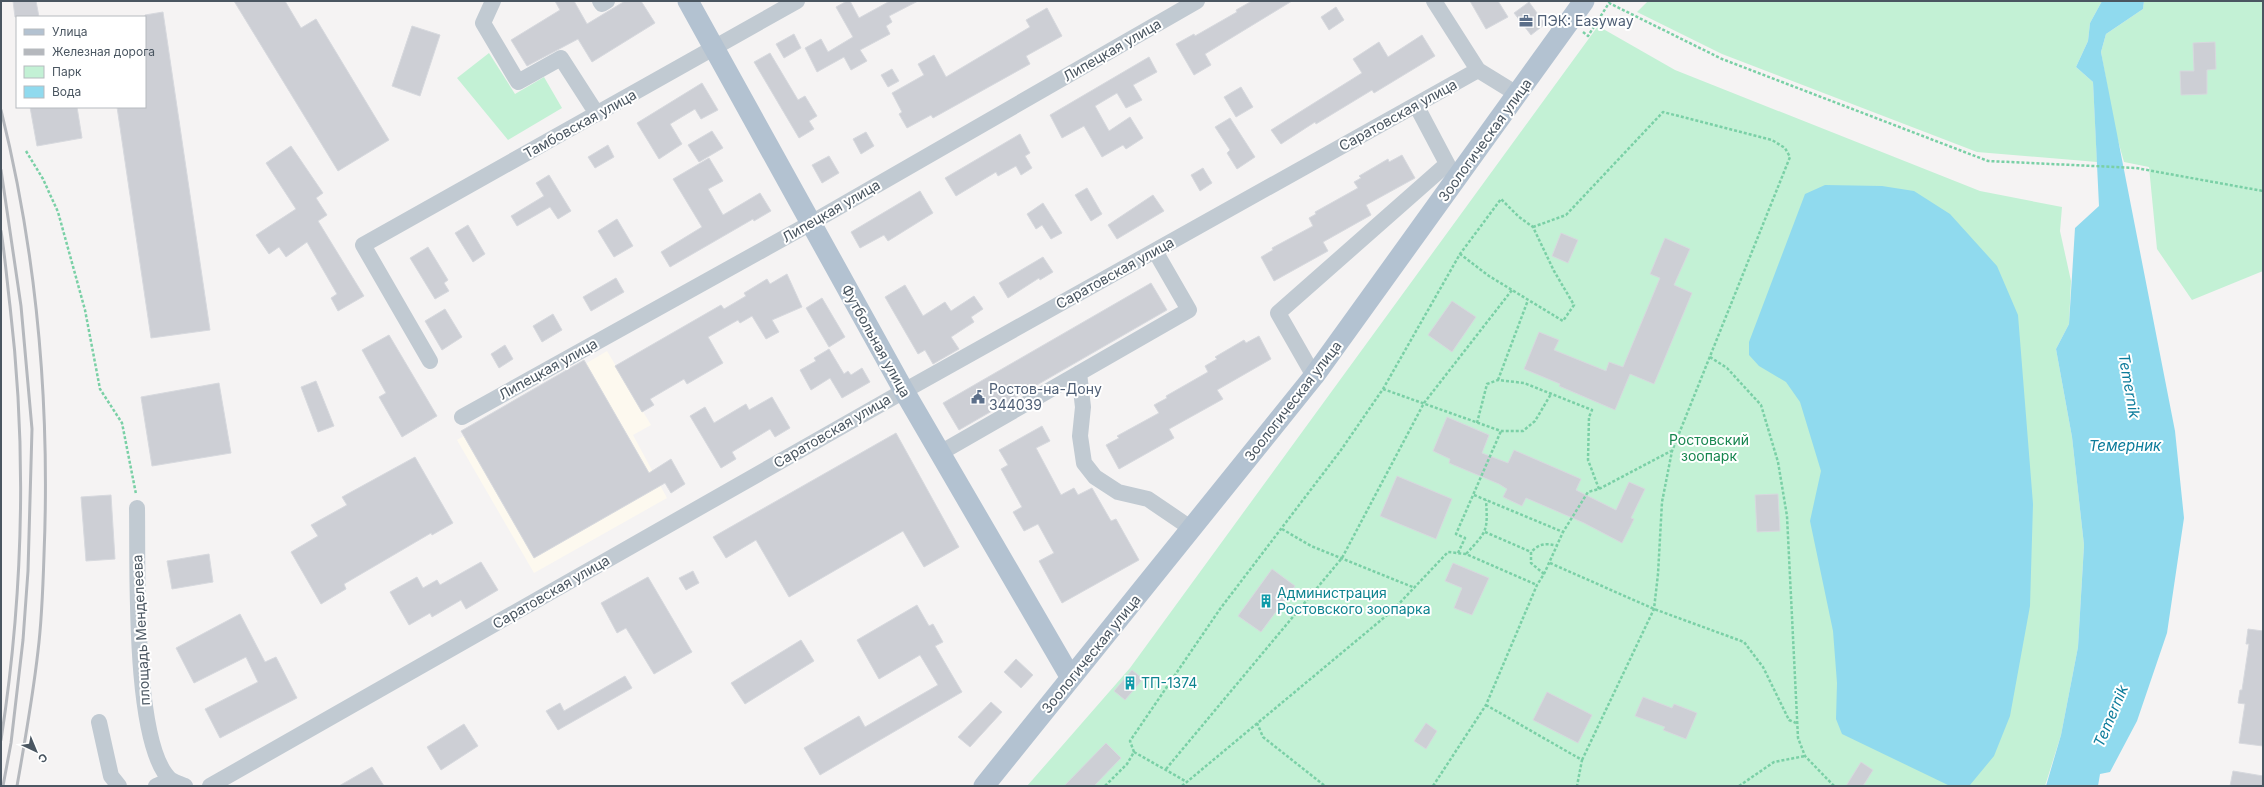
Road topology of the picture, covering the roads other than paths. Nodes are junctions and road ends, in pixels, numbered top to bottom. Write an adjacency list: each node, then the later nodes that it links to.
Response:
1 (493, 1): 13 (street)
2 (600, 1): 3 (street)
3 (607, 1)
4 (688, 1): 9 (main road, Футбольная улица)
5 (797, 1): 9 (street, Тамбовская улица)
6 (1197, 1): 15 (street, Липецкая улица)
7 (1434, 1): 10 (street)
8 (1584, 1): 11 (main road, Зоологическая улица)
9 (714, 49): 13 (street, Тамбовская улица); 15 (main road, Футбольная улица)
10 (1478, 70): 11 (street); 12 (street, Саратовская улица)
11 (1518, 94): 14 (main road, Зоологическая улица)
12 (1416, 105): 14 (street); 16 (street, Саратовская улица)
13 (597, 114): 17 (street, Тамбовская улица)
14 (1452, 172): 19 (main road, Зоологическая улица); 19 (street)
15 (811, 223): 20 (main road, Футбольная улица); 21 (street, Липецкая улица)
16 (1154, 251): 18 (street); 20 (street, Саратовская улица)
17 (430, 361)
18 (1079, 373): 22 (street); 24 (street)
19 (1314, 376): 24 (main road, Зоологическая улица)
20 (904, 391): 22 (main road, Футбольная улица); 30 (street, Саратовская улица)
21 (462, 417)
22 (940, 453): 25 (main road, Футбольная улица)
23 (137, 508): 27 (street, площадь Менделеева)
24 (1192, 529): 25 (main road, Зоологическая улица)
25 (1071, 678): 31 (main road, Зоологическая улица)
26 (99, 722): 28 (street)
27 (178, 783): 29 (street)
28 (119, 786)
29 (156, 786)
30 (210, 786)
31 (984, 786)

